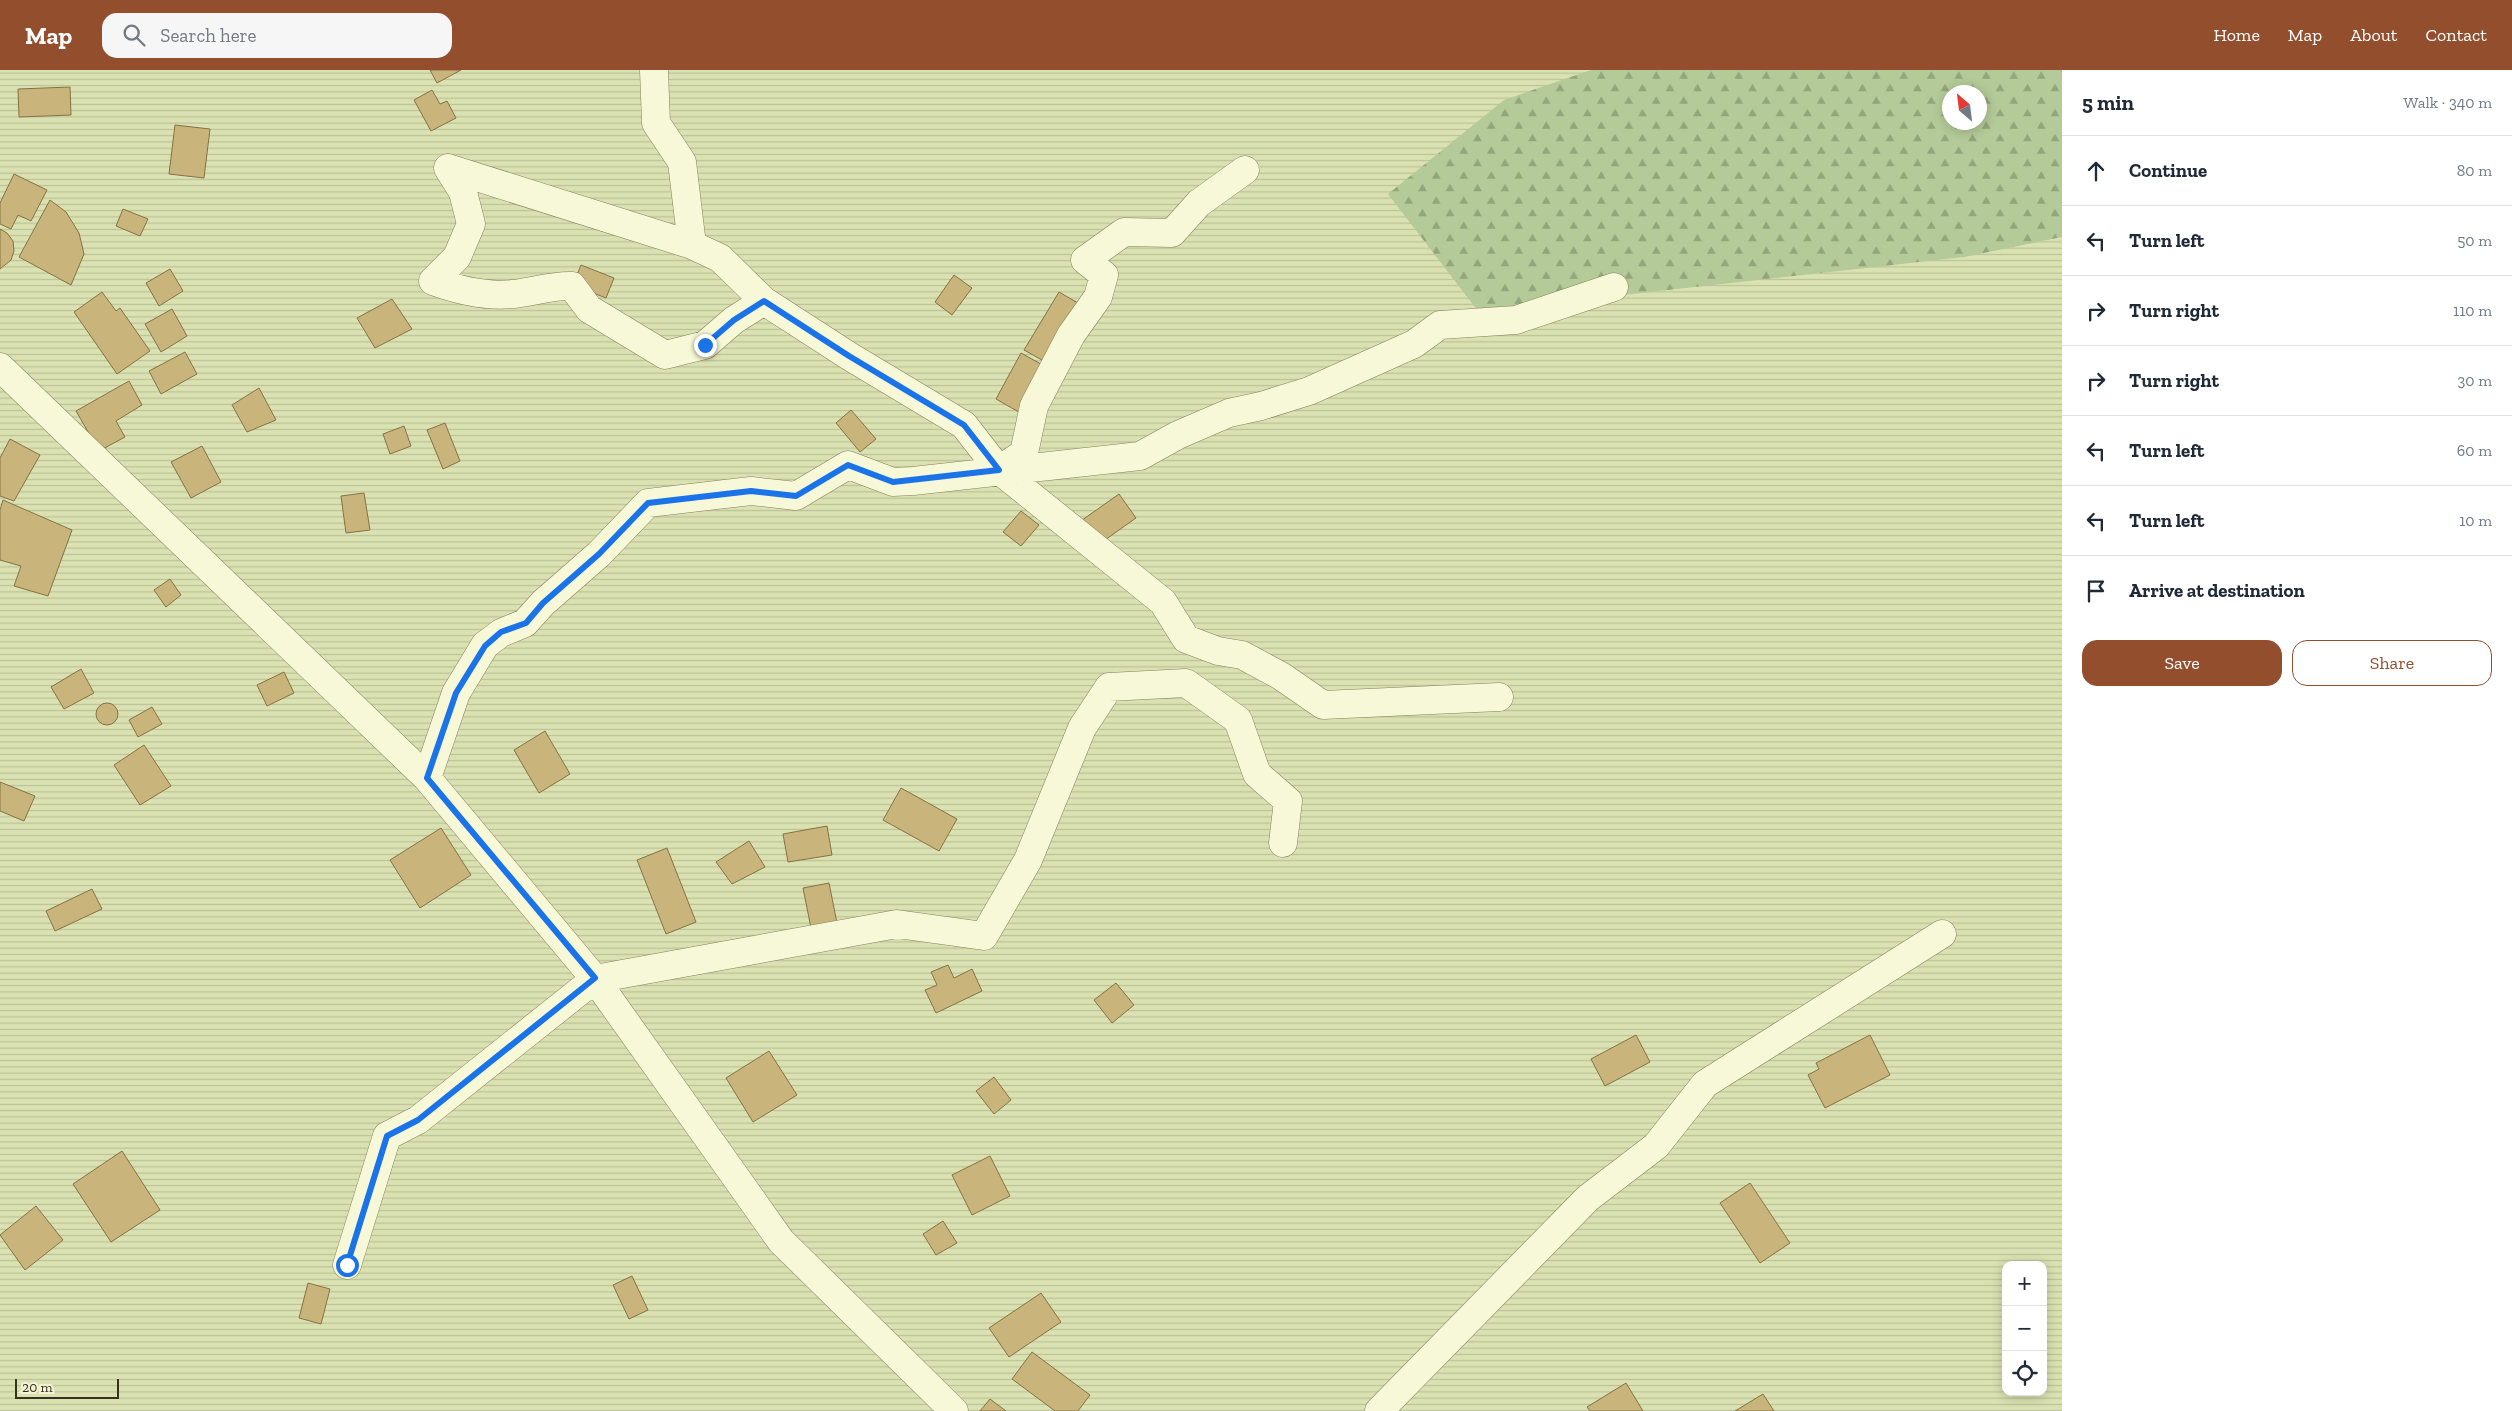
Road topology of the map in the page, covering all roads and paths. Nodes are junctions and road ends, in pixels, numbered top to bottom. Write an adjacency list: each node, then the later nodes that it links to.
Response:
1 (654, 70): 3 (street)
2 (1246, 170): 7 (street)
3 (692, 245): 5 (street); 5 (street)
4 (1614, 287): 7 (street)
5 (764, 301): 7 (street)
6 (0, 367): 9 (street)
7 (999, 470): 8 (street); 9 (street)
8 (1500, 697)
9 (427, 778): 12 (street)
10 (1283, 843): 12 (street)
11 (1942, 934): 15 (street)
12 (595, 978): 13 (street); 14 (street)
13 (347, 1265)
14 (954, 1411)
15 (1379, 1411)

